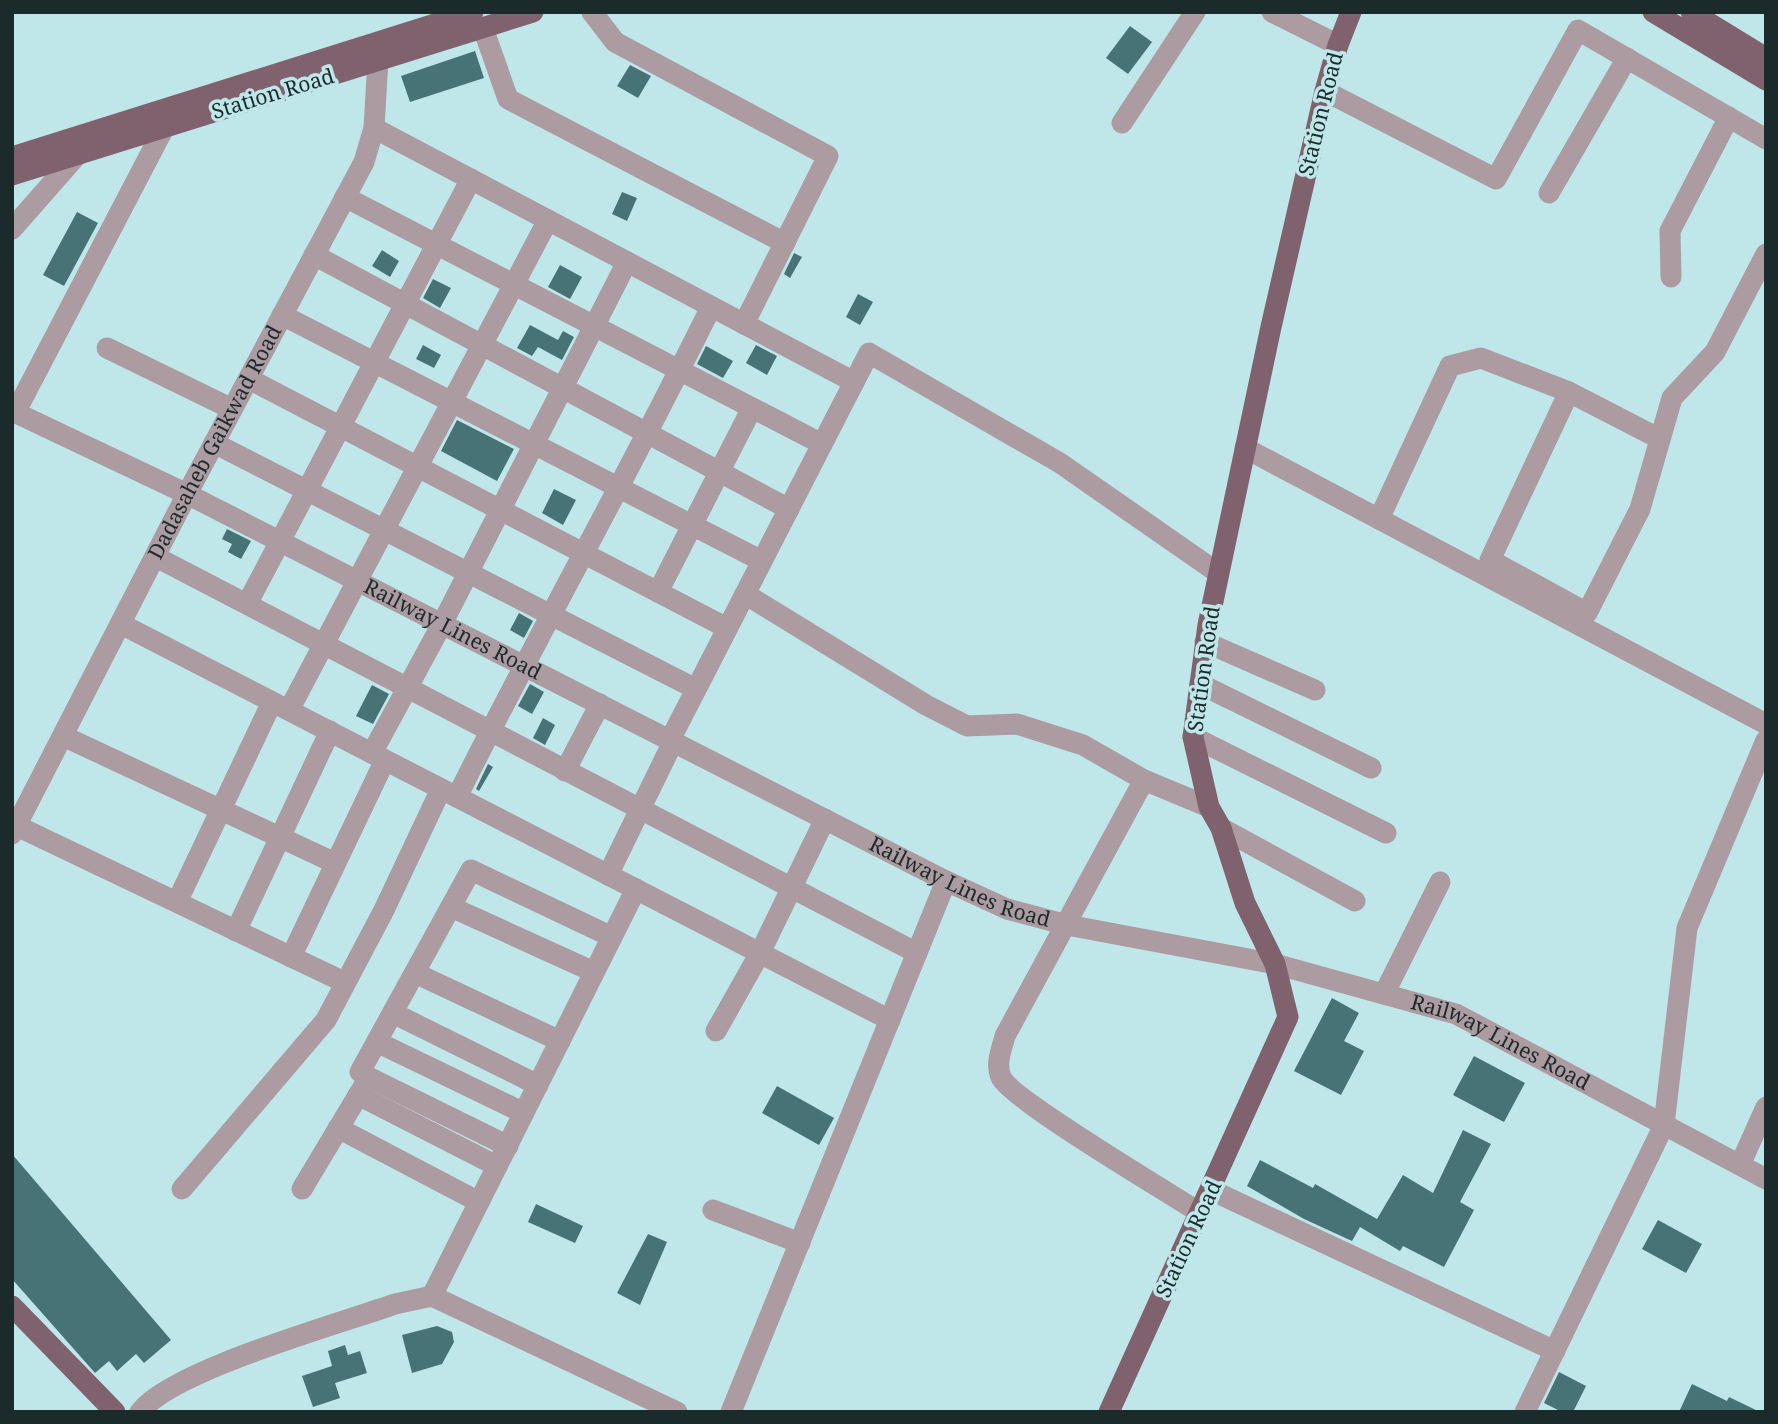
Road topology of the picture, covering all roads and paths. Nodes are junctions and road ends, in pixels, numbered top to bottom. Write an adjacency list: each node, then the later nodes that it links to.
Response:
1 (533, 12): 8 (main road, Station Road)
2 (592, 12): 28 (street)
3 (1195, 12): 16 (street)
4 (1272, 12): 9 (street)
5 (1351, 12): 9 (main road, Station Road)
6 (1653, 12): 13 (main road)
7 (1691, 12): 12 (main road)
8 (478, 20): 10 (main road, Station Road); 28 (street)
9 (1338, 45): 14 (main road, Station Road)
10 (378, 51): 17 (main road, Station Road); 18 (street, Dadasaheb Gaikwad Road); 21 (main road, Station Road)
11 (1627, 58): 14 (street); 15 (street); 24 (street)
12 (1766, 58)
13 (1766, 80)
14 (1325, 90): 58 (main road, Station Road)
15 (1729, 117): 19 (street); 33 (street)
16 (1122, 123)
17 (164, 128): 20 (main road, Station Road); 51 (street)
18 (374, 128): 23 (street); 25 (street, Dadasaheb Gaikwad Road)
19 (1766, 139)
20 (78, 155): 22 (main road, Station Road); 27 (street)
21 (12, 157)
22 (12, 175)
23 (471, 179): 26 (street); 29 (street)
24 (1549, 192)
25 (345, 197): 29 (street); 31 (street, Dadasaheb Gaikwad Road)
26 (548, 220): 32 (street); 34 (street)
27 (12, 229)
28 (785, 243): 38 (street)
29 (437, 244): 34 (street); 35 (street)
30 (1766, 254): 54 (street)
31 (314, 255): 35 (street); 37 (street, Dadasaheb Gaikwad Road)
32 (627, 262): 36 (street); 39 (street)
33 (1671, 277)
34 (514, 285): 39 (street); 40 (street)
35 (405, 304): 40 (street); 42 (street)
36 (711, 307): 38 (street); 43 (street)
37 (282, 315): 42 (street); 44 (street, Dadasaheb Gaikwad Road)
38 (744, 324): 45 (street)
39 (595, 326): 43 (street); 46 (street)
40 (482, 345): 46 (street); 48 (street)
41 (107, 348): 50 (street)
42 (374, 362): 48 (street); 52 (street)
43 (680, 371): 49 (street); 53 (street)
44 (248, 379): 50 (street, Dadasaheb Gaikwad Road); 52 (street)
45 (854, 382): 57 (street); 74 (street)
46 (563, 388): 53 (street); 56 (street)
47 (1569, 392): 54 (street); 54 (street); 66 (street)
48 (452, 402): 56 (street); 59 (street)
49 (752, 408): 57 (street); 60 (street)
50 (232, 409): 55 (street, Dadasaheb Gaikwad Road)
51 (14, 412): 63 (street, Railway Lines Road)
52 (341, 426): 59 (street); 62 (street)
53 (649, 434): 60 (street); 61 (street)
54 (1660, 439)
55 (214, 443): 62 (street); 63 (street, Dadasaheb Gaikwad Road)
56 (534, 444): 61 (street); 65 (street)
57 (822, 444): 64 (street)
58 (1245, 448): 66 (street); 74 (main road, Station Road)
59 (418, 467): 65 (street); 68 (street)
60 (719, 472): 64 (street); 67 (street)
61 (619, 487): 67 (street); 70 (street)
62 (307, 490): 68 (street); 69 (street)
63 (187, 494): 69 (street, Railway Lines Road); 71 (street, Dadasaheb Gaikwad Road)
64 (789, 509): 72 (street)
65 (501, 510): 70 (street); 73 (street)
66 (1379, 519): 92 (street)
67 (692, 525): 72 (street); 76 (street)
68 (384, 528): 73 (street); 75 (street)
69 (280, 541): 75 (street, Railway Lines Road); 78 (street)
70 (584, 554): 76 (street); 79 (street)
71 (156, 557): 78 (street); 80 (street, Dadasaheb Gaikwad Road)
72 (762, 561): 77 (street)
73 (469, 573): 79 (street); 81 (street)
74 (1218, 573): 83 (main road, Station Road)
75 (357, 581): 81 (street, Railway Lines Road); 84 (street)
76 (658, 592): 82 (street)
77 (745, 594): 82 (street); 102 (street)
78 (247, 604): 84 (street)
79 (549, 614): 85 (street); 88 (street)
80 (121, 624): 91 (street); 95 (street, Dadasaheb Gaikwad Road)
81 (442, 624): 85 (street, Railway Lines Road); 87 (street)
82 (727, 628): 88 (street)
83 (1205, 642): 86 (main road, Station Road); 89 (street)
84 (322, 644): 87 (street); 91 (street)
85 (523, 665): 90 (street, Railway Lines Road); 94 (street)
86 (1200, 684): 96 (main road, Station Road); 100 (street)
87 (407, 689): 94 (street); 99 (street)
88 (696, 689): 98 (street)
89 (1315, 690)
90 (600, 704): 98 (street, Railway Lines Road); 101 (street)
91 (281, 706): 93 (street); 105 (street)
92 (1766, 724)
93 (330, 732): 99 (street); 111 (street)
94 (489, 732): 101 (street); 103 (street)
95 (63, 736): 105 (street); 109 (street, Dadasaheb Gaikwad Road)
96 (1193, 737): 104 (main road, Station Road); 110 (street)
97 (1766, 740): 141 (street)
98 (672, 741): 106 (street); 107 (street, Railway Lines Road)
99 (378, 756): 103 (street); 112 (street)
100 (1371, 768)
101 (565, 771): 106 (street)
102 (1144, 780): 104 (street); 121 (street)
103 (449, 793): 113 (street); 130 (street)
104 (1209, 807): 108 (main road, Station Road)
105 (221, 810): 111 (street); 119 (street)
106 (640, 810): 113 (street); 116 (street)
107 (825, 819): 114 (street, Railway Lines Road); 116 (street)
108 (1221, 828): 118 (street); 127 (main road, Station Road)
109 (14, 830): 119 (street)
110 (1386, 833)
111 (280, 837): 112 (street); 122 (street)
112 (335, 863): 126 (street)
113 (608, 875): 117 (street)
114 (946, 881): 121 (street, Railway Lines Road); 125 (street)
115 (1440, 882): 131 (street)
116 (791, 888): 124 (street); 125 (street)
117 (636, 889): 123 (street); 124 (street)
118 (1355, 901)
119 (177, 902): 122 (street)
120 (451, 907): 123 (street); 128 (street); 129 (street)
121 (1066, 925): 127 (street, Railway Lines Road); 152 (street)
122 (236, 931): 126 (street)
123 (612, 937): 128 (street)
124 (760, 953): 133 (street); 134 (street)
125 (917, 953): 133 (street)
126 (291, 957): 130 (street)
127 (1275, 964): 131 (street, Railway Lines Road); 149 (main road, Station Road)
128 (594, 972): 135 (street)
129 (415, 973): 132 (street); 135 (street)
130 (344, 982): 147 (street)
131 (1384, 994): 141 (street, Railway Lines Road)
132 (393, 1013): 136 (street); 137 (street)
133 (890, 1020): 153 (street)
134 (716, 1031)
135 (560, 1041): 137 (street)
136 (377, 1042): 138 (street); 140 (street)
137 (538, 1085): 140 (street)
138 (362, 1086): 142 (street); 143 (street); 145 (street)
139 (1766, 1107): 144 (street)
140 (524, 1113): 143 (street)
141 (1664, 1125): 144 (street, Railway Lines Road); 156 (street)
142 (338, 1128): 148 (street); 150 (street)
143 (508, 1146): 145 (street)
144 (1740, 1165): 146 (street, Railway Lines Road)
145 (497, 1166): 150 (street)
146 (1766, 1179)
147 (182, 1189)
148 (302, 1189)
149 (1211, 1190): 152 (main road, Station Road); 156 (street)
150 (479, 1202): 154 (street)
151 (713, 1210): 153 (street)
152 (1200, 1213): 161 (main road, Station Road)
153 (800, 1243): 160 (street)
154 (432, 1296): 158 (street); 159 (street)
155 (12, 1307): 157 (main road)
156 (1555, 1350): 162 (street)
157 (115, 1412)
158 (140, 1412)
159 (677, 1412)
160 (732, 1412)
161 (1109, 1412)
162 (1525, 1412)

